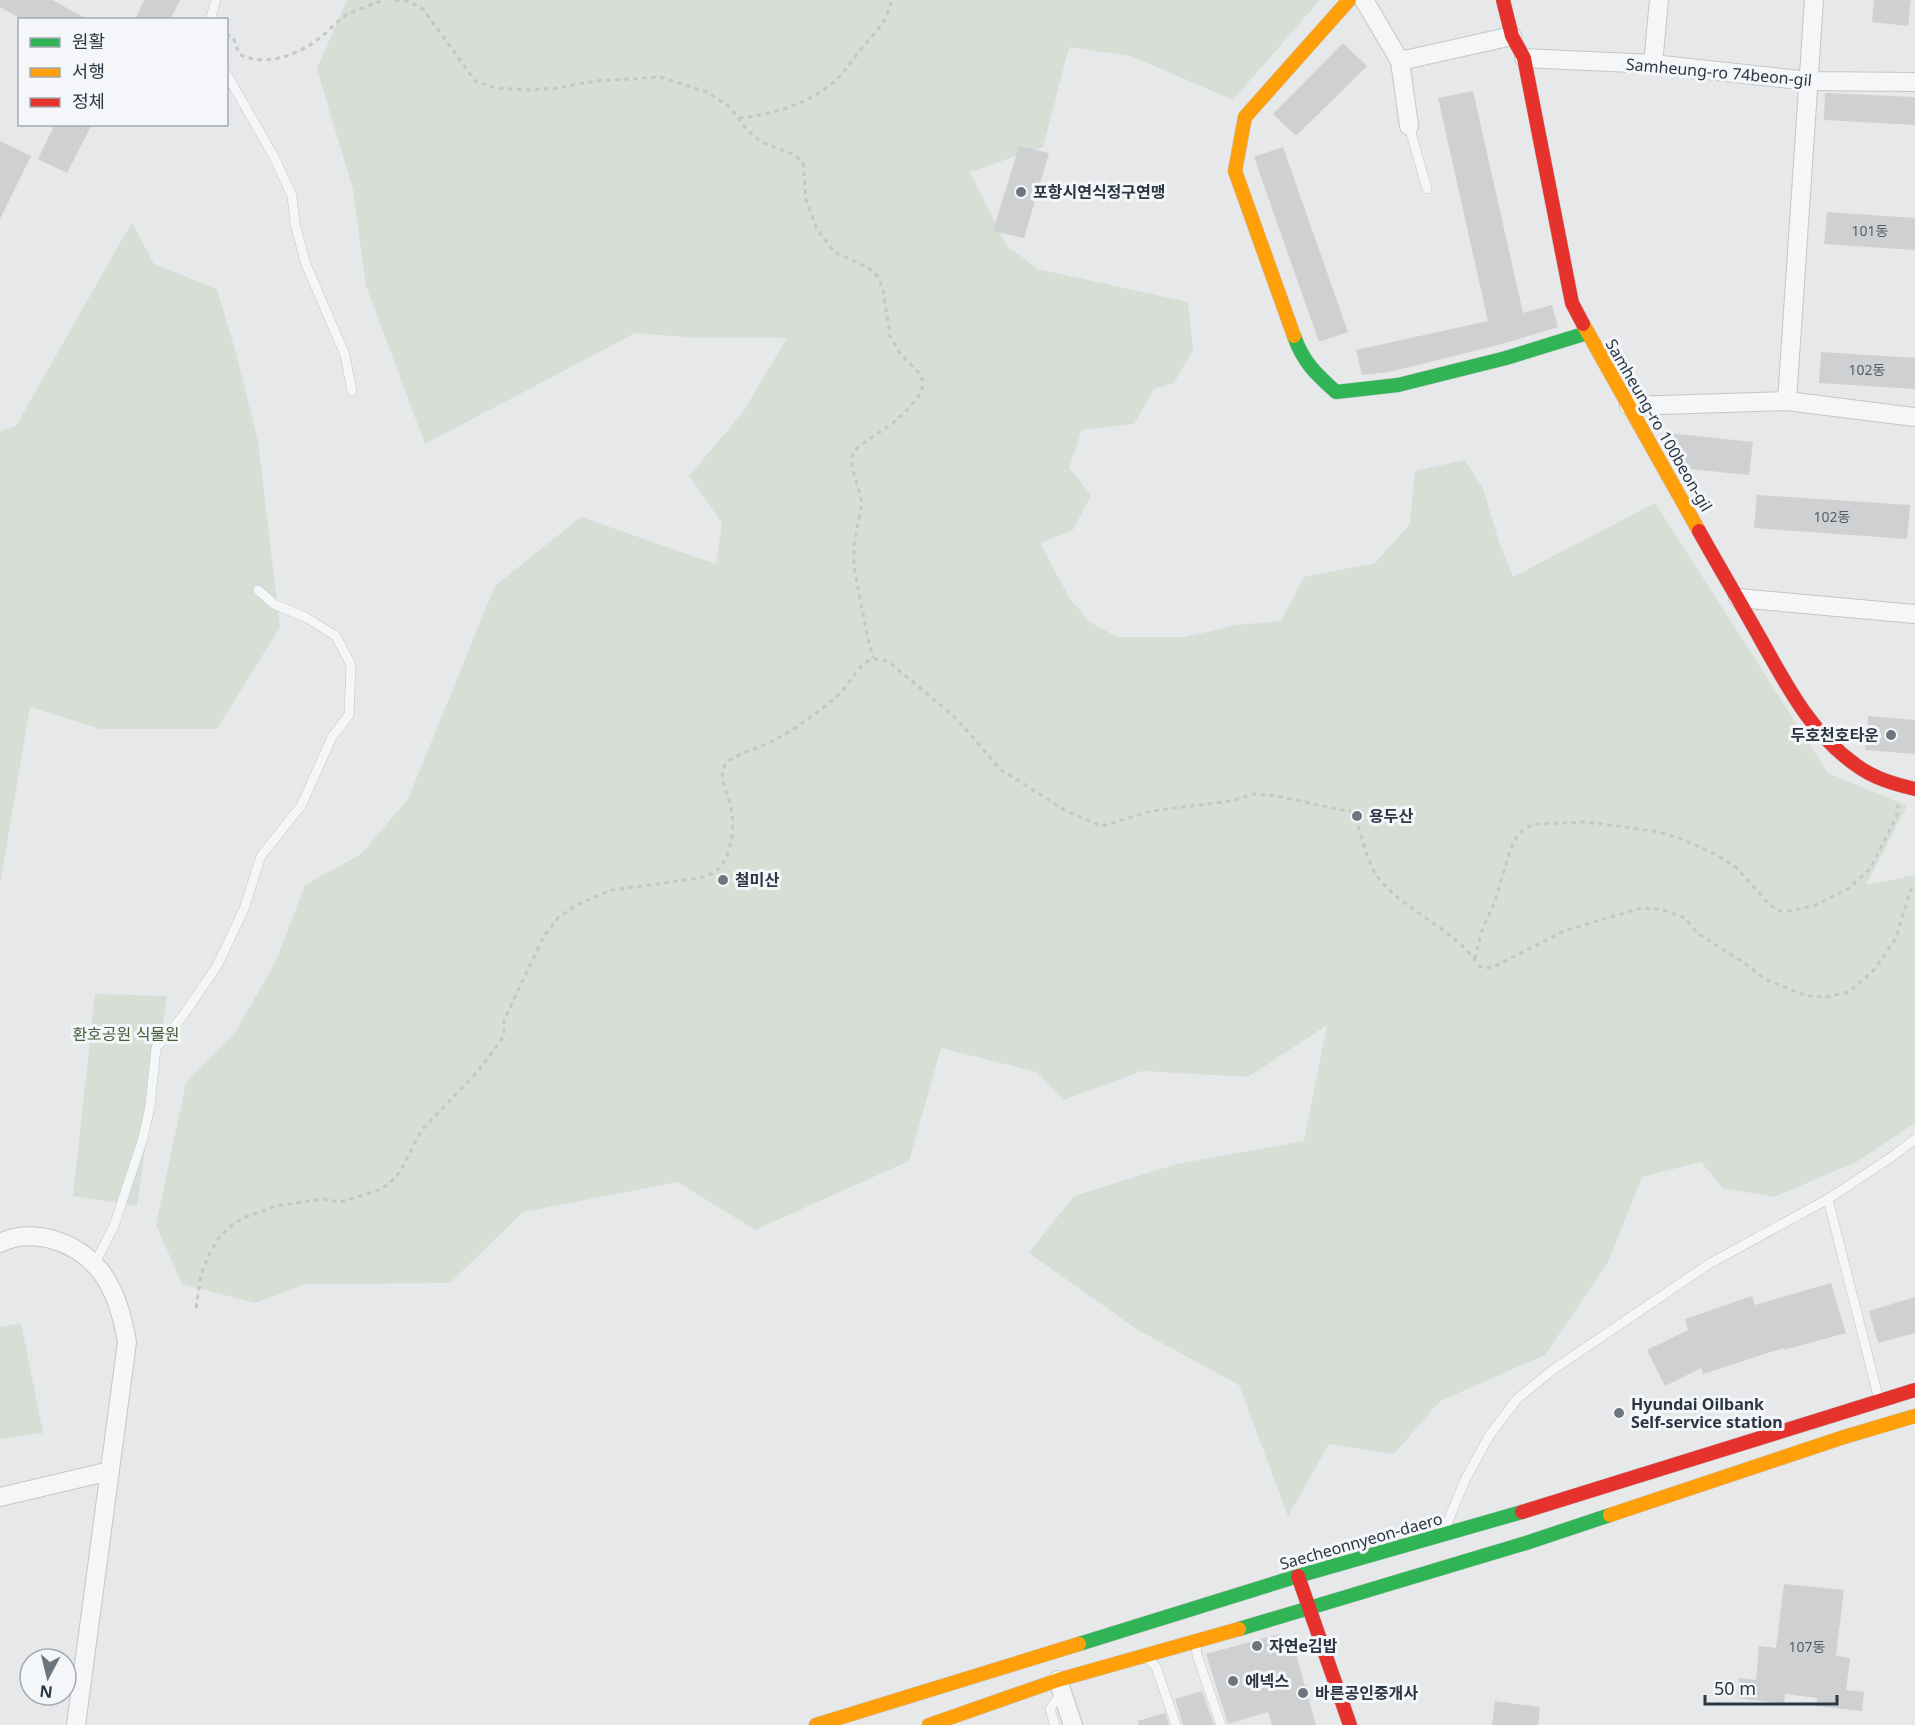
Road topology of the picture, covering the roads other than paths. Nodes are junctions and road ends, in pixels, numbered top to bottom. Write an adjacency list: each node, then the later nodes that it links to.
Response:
1 (216, 0): 7 (lane)
2 (1349, 0): 17 (main road)
3 (1364, 0): 10 (street)
4 (1503, 0): 8 (main road, Samheung-ro 100beon-gil)
5 (1659, 0): 11 (street)
6 (1814, 0): 13 (street)
7 (211, 18)
8 (1512, 36): 9 (main road, Samheung-ro 100beon-gil); 10 (street)
9 (1524, 58): 11 (street, Samheung-ro 74beon-gil); 17 (main road, Samheung-ro 100beon-gil)
10 (1400, 61): 15 (street)
11 (1653, 64): 13 (street, Samheung-ro 74beon-gil)
12 (228, 76): 18 (lane)
13 (1809, 81): 14 (street, Samheung-ro 74beon-gil); 19 (street)
14 (1915, 82)
15 (1409, 126): 16 (lane)
16 (1426, 189)
17 (1587, 333): 20 (main road, Samheung-ro 100beon-gil)
18 (351, 390)
19 (1787, 401): 20 (street); 21 (street)
20 (1629, 406): 23 (main road, Samheung-ro 100beon-gil)
21 (1915, 417)
22 (258, 590): 29 (lane)
23 (1738, 598): 24 (street); 25 (main road, Samheung-ro 100beon-gil)
24 (1915, 614)
25 (1915, 789)
26 (1915, 1139): 27 (lane)
27 (1828, 1199): 31 (lane); 35 (lane)
28 (0, 1243): 29 (street)
29 (95, 1263): 33 (street)
30 (1915, 1390): 31 (main road, Saecheonnyeon-daero)
31 (1879, 1401): 35 (main road, Saecheonnyeon-daero)
32 (1915, 1416): 37 (main road)
33 (110, 1471): 34 (street); 42 (street)
34 (0, 1497)
35 (1442, 1536): 36 (main road, Saecheonnyeon-daero)
36 (1298, 1576): 37 (main road); 43 (main road, Saecheonnyeon-daero)
37 (1309, 1610): 38 (main road); 48 (main road)
38 (1196, 1641): 39 (main road); 47 (lane)
39 (1145, 1655): 40 (main road); 46 (lane)
40 (1060, 1686): 41 (main road); 44 (lane); 45 (street)
41 (934, 1724)
42 (76, 1725)
43 (816, 1725)
44 (1055, 1725)
45 (1073, 1725)
46 (1176, 1725)
47 (1221, 1725)
48 (1350, 1725)

